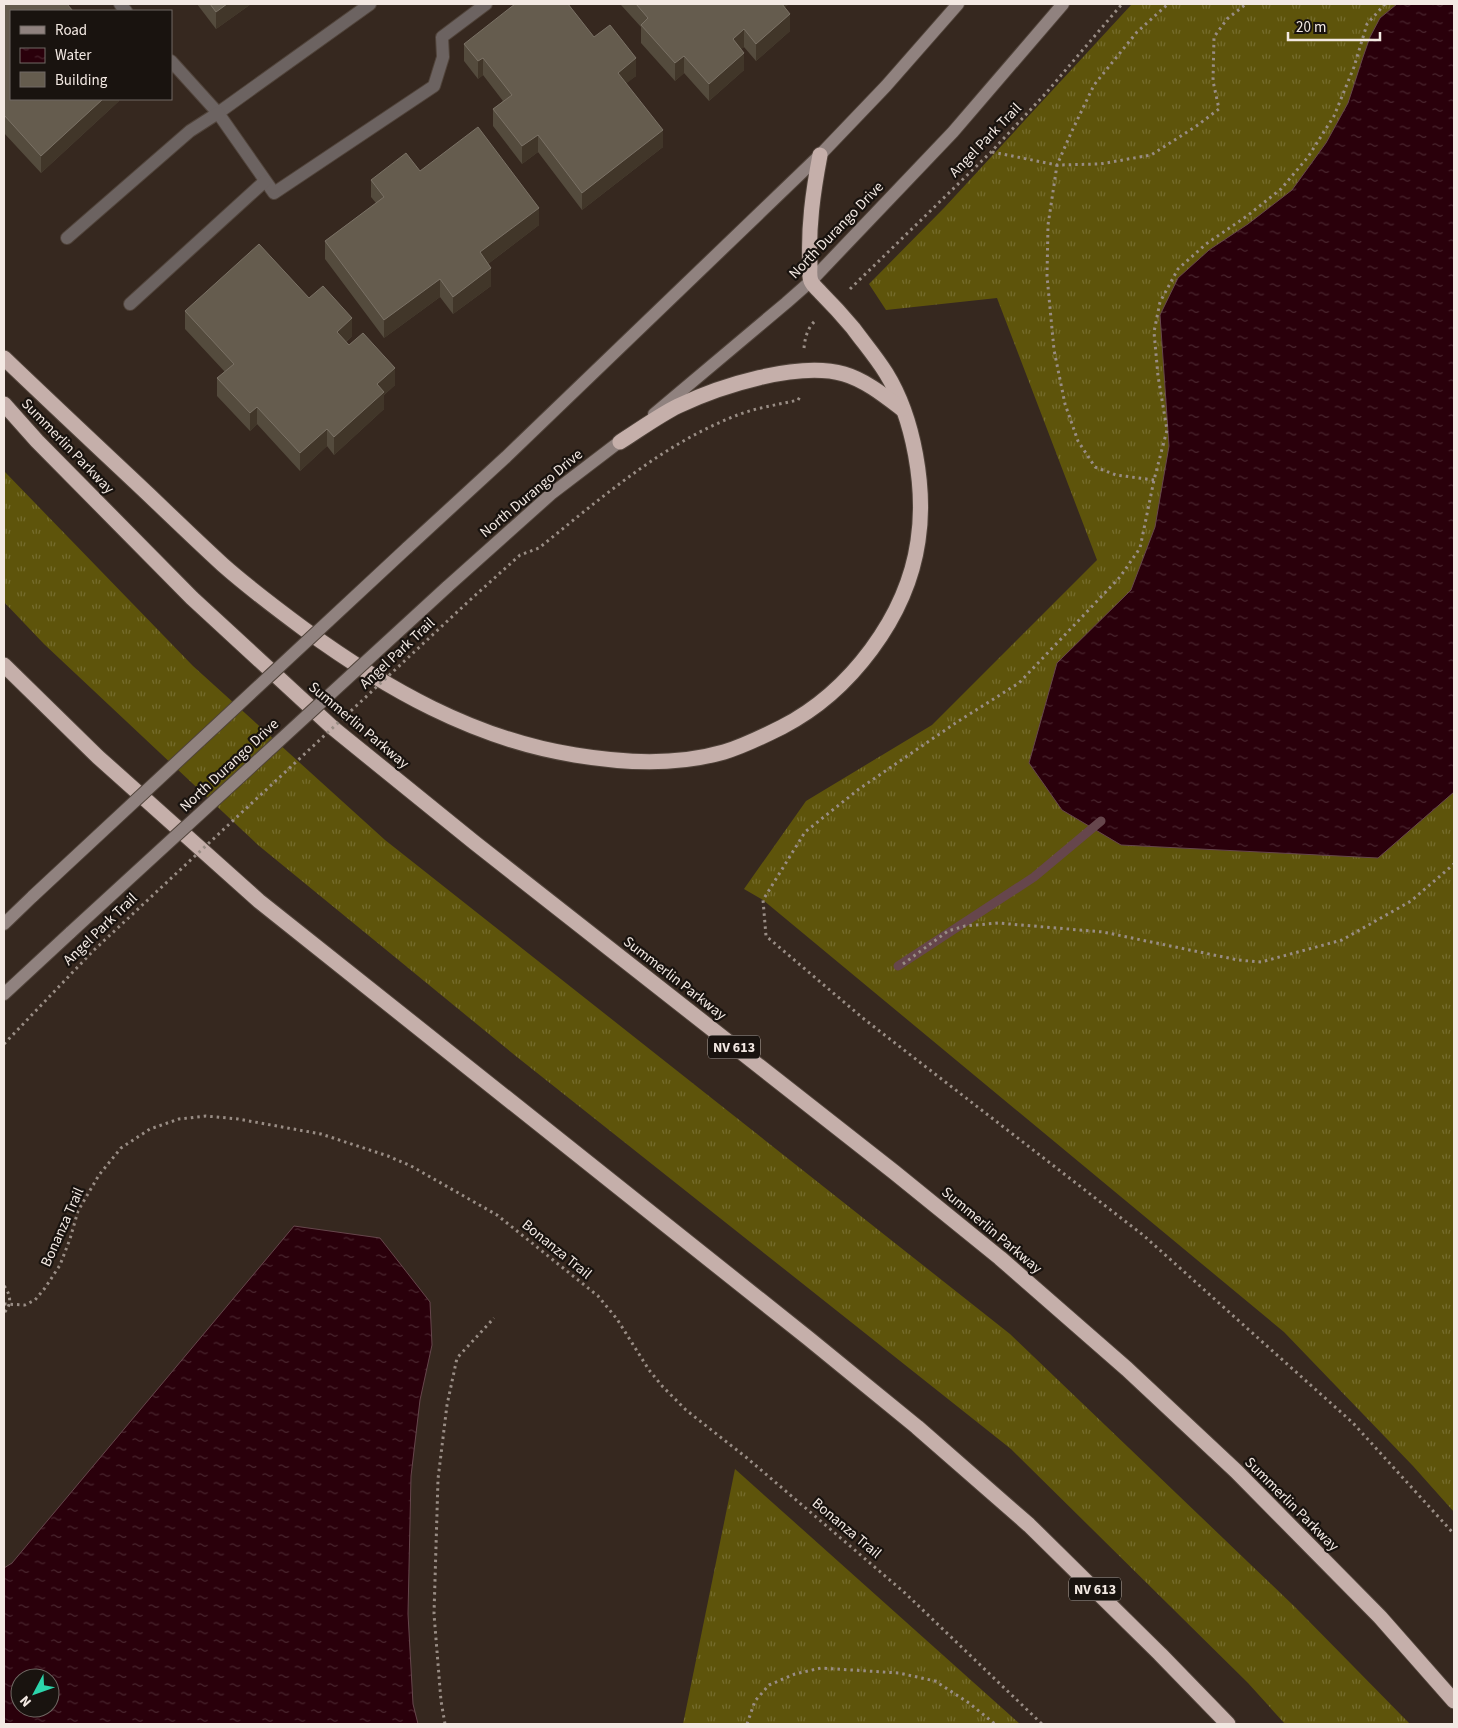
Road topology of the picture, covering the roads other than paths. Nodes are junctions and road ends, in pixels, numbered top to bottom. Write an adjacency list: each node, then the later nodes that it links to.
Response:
1 (370, 4): 6 (street)
2 (486, 4): 8 (street)
3 (958, 4): 7 (main road)
4 (1063, 4): 10 (main road, North Durango Drive)
5 (172, 62): 6 (street)
6 (218, 113): 8 (street); 9 (street)
7 (820, 155): 10 (highway); 17 (main road, bridge)
8 (265, 181): 11 (street)
9 (67, 238)
10 (811, 281): 14 (highway); 15 (main road, North Durango Drive)
11 (130, 304)
12 (4, 358): 14 (highway)
13 (4, 404): 19 (highway, Summerlin Parkway / NV 613)
14 (902, 410): 15 (highway)
15 (620, 442): 18 (main road, North Durango Drive, bridge)
16 (4, 665): 20 (highway, NV 613)
17 (4, 924)
18 (4, 994)
19 (1454, 1701)
20 (1228, 1724)

